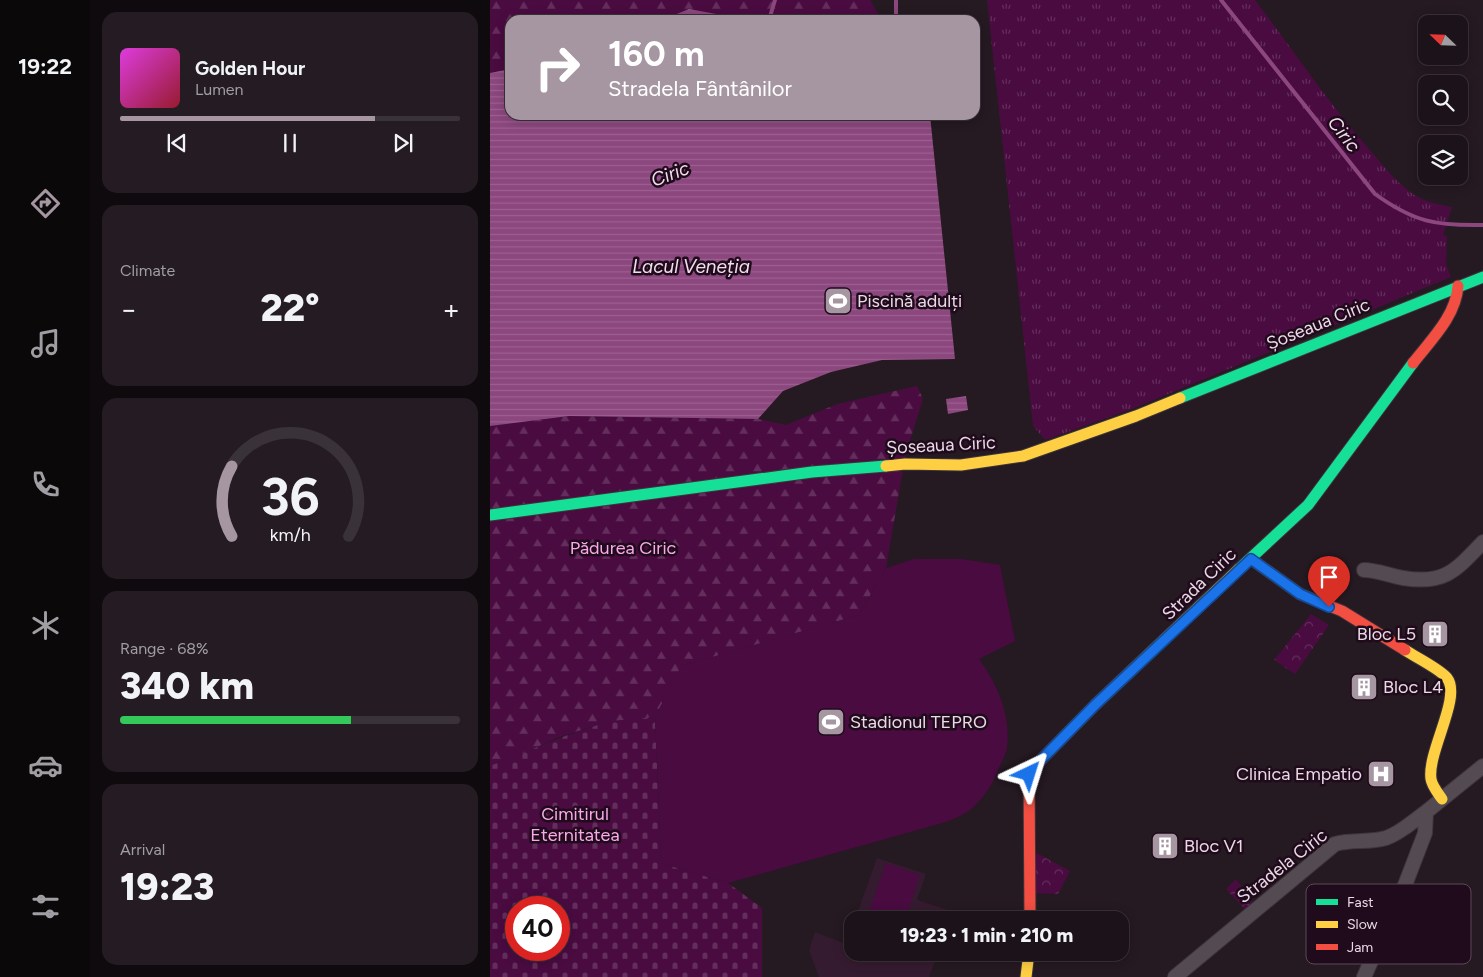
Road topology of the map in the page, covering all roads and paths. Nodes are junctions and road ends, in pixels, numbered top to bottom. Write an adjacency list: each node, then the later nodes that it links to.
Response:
1 (1483, 277): 2 (street, Șoseaua Ciric)
2 (1458, 286): 3 (street, Șoseaua Ciric); 5 (street, Strada Ciric)
3 (490, 515)
4 (1483, 542): 6 (street)
5 (1251, 559): 8 (street); 11 (street, Strada Ciric)
6 (1364, 570)
7 (1483, 766): 8 (street, Stradela Ciric)
8 (1442, 799): 9 (street, Stradela Ciric)
9 (1426, 812): 10 (street); 15 (street, Stradela Ciric)
10 (1403, 884)
11 (1030, 911)
12 (1029, 961): 14 (street)
13 (1370, 964): 16 (street)
14 (1026, 977)
15 (1175, 977)
16 (1364, 977)

